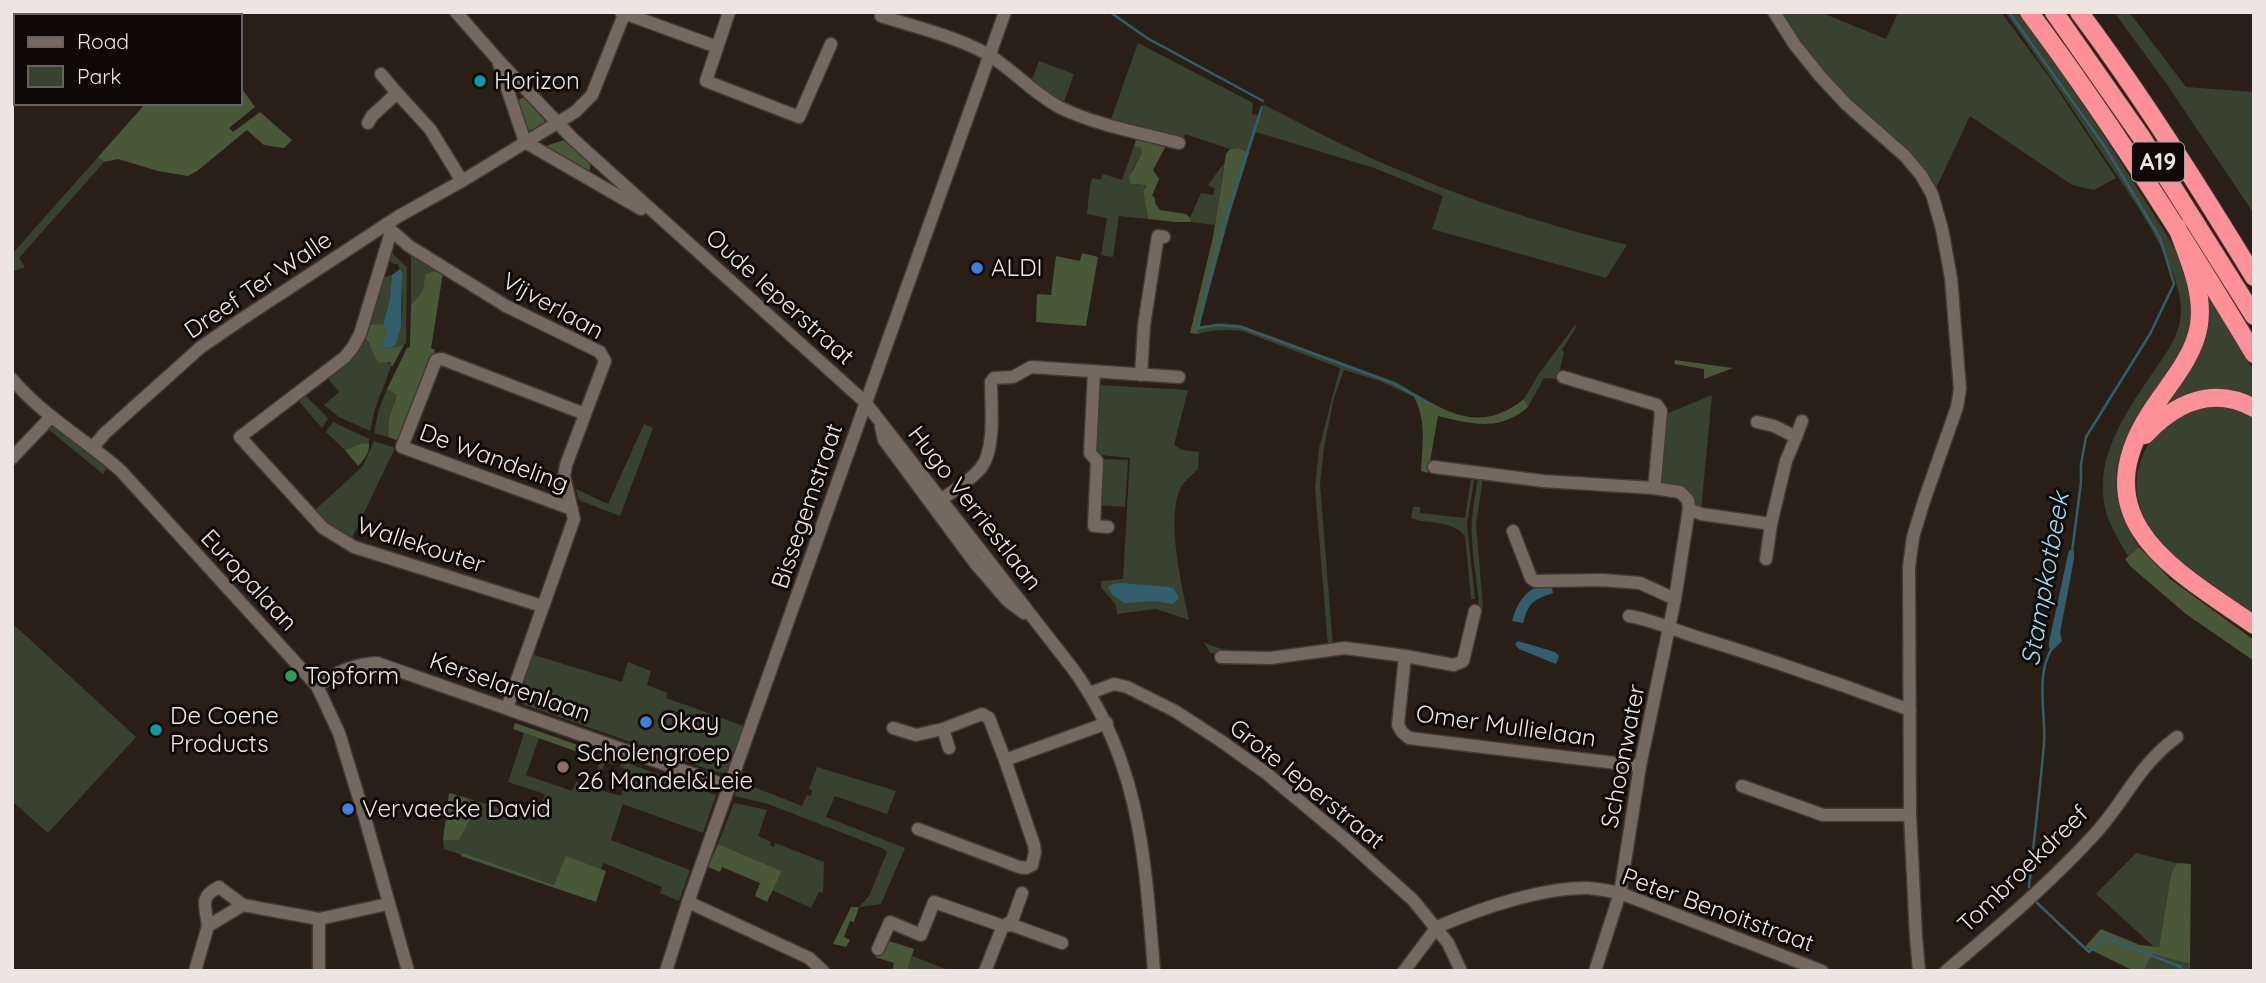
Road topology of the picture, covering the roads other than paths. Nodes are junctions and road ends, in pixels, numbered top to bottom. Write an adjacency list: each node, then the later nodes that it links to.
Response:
1 (456, 12): 13 (street, Oude Ieperstraat)
2 (729, 12): 11 (street)
3 (1005, 12): 12 (street, Bissegemstraat)
4 (1774, 12): 65 (street)
5 (2029, 12): 22 (highway)
6 (2054, 12): 26 (highway, A19)
7 (2079, 12): 25 (highway, A19)
8 (624, 13): 11 (street); 17 (street, Dreef Ter Walle)
9 (881, 16): 12 (street)
10 (831, 44): 11 (street)
11 (717, 47)
12 (990, 55): 19 (street); 33 (street, Bissegemstraat)
13 (498, 60): 17 (street, Oude Ieperstraat); 18 (street, Oude Ieperstraat)
14 (381, 74): 15 (street)
15 (397, 93): 16 (street); 20 (street)
16 (368, 122)
17 (558, 124): 18 (street, Dreef Ter Walle); 21 (street, Oude Ieperstraat)
18 (525, 142): 20 (street, Dreef Ter Walle); 21 (street, Oude Ieperstraat)
19 (1179, 143)
20 (462, 181): 23 (street, Dreef Ter Walle)
21 (666, 224): 33 (street, Oude Ieperstraat)
22 (2177, 227): 27 (highway); 42 (highway)
23 (388, 229): 35 (street, Vijverlaan); 41 (street, Dreef Ter Walle); 54 (street, Wallekouter)
24 (1164, 237): 29 (street)
25 (2253, 276)
26 (2254, 316)
27 (2254, 354)
28 (1094, 372): 29 (street); 46 (street); 50 (street)
29 (1141, 375): 30 (street)
30 (1179, 377)
31 (1563, 377): 45 (street)
32 (12, 379): 36 (street, Europalaan)
33 (865, 402): 38 (street, Hugo Verriestlaan); 74 (street, Bissegemstraat)
34 (2254, 408): 42 (highway)
35 (584, 414): 47 (street, Vijverlaan); 47 (street, De Wandeling)
36 (51, 417): 41 (street, Europalaan); 43 (street)
37 (1802, 421): 40 (street)
38 (880, 422): 46 (street, Hugo Verriestlaan); 57 (street, Hugo Verriestlaan)
39 (1757, 422): 40 (street)
40 (1796, 437): 49 (street)
41 (93, 447): 62 (street, Europalaan)
42 (2133, 447): 58 (highway)
43 (12, 458)
44 (1434, 467): 45 (street)
45 (1653, 488): 48 (street)
46 (941, 500): 57 (street, Hugo Verriestlaan)
47 (572, 509): 54 (street, Vijverlaan)
48 (1689, 509): 49 (street); 53 (street, Schoonwater)
49 (1771, 524): 52 (street)
50 (1108, 527)
51 (1513, 531): 53 (street)
52 (1766, 559)
53 (1675, 599): 59 (street, Schoonwater)
54 (542, 606): 64 (street, Vijverlaan)
55 (1475, 611): 60 (street)
56 (1629, 616): 59 (street)
57 (1036, 621): 63 (street, Hugo Verriestlaan)
58 (2254, 625)
59 (1669, 629): 65 (street); 72 (street, Schoonwater)
60 (1405, 656): 61 (street); 72 (street, Omer Mullielaan)
61 (1221, 657)
62 (317, 685): 64 (street, Kerselarenlaan); 80 (street, Europalaan)
63 (1090, 693): 66 (street, Hugo Verriestlaan); 85 (street, Grote Ieperstraat)
64 (507, 708): 74 (street, Kerselarenlaan)
65 (1910, 710): 75 (street)
66 (1107, 723): 71 (street); 95 (street, Hugo Verriestlaan)
67 (893, 728): 68 (street)
68 (943, 729): 70 (street); 71 (street)
69 (2177, 737): 88 (street, Tombroekdreef)
70 (949, 748)
71 (1005, 760): 76 (street)
72 (1640, 766): 78 (street, Schoonwater)
73 (1742, 786): 75 (street)
74 (730, 787): 79 (street, Bissegemstraat)
75 (1910, 815): 100 (street)
76 (918, 829)
77 (1022, 892): 84 (street)
78 (1620, 893): 85 (street, Peter Benoitstraat); 98 (street, Schoonwater); 99 (street, Peter Benoitstraat)
79 (688, 902): 92 (street, Bissegemstraat); 93 (street)
80 (388, 904): 82 (street); 91 (street, Europalaan)
81 (243, 905): 82 (street); 83 (street); 83 (street)
82 (319, 919): 90 (street)
83 (208, 926): 89 (street)
84 (1003, 926): 86 (street); 87 (street); 94 (street)
85 (1437, 927): 96 (street); 97 (street, Grote Ieperstraat)
86 (1062, 943)
87 (878, 949)
88 (1950, 969)
89 (195, 971)
90 (319, 971)
91 (408, 971)
92 (666, 971)
93 (823, 971)
94 (985, 971)
95 (1154, 971)
96 (1404, 971)
97 (1461, 971)
98 (1595, 971)
99 (1822, 971)
100 (1919, 971)

